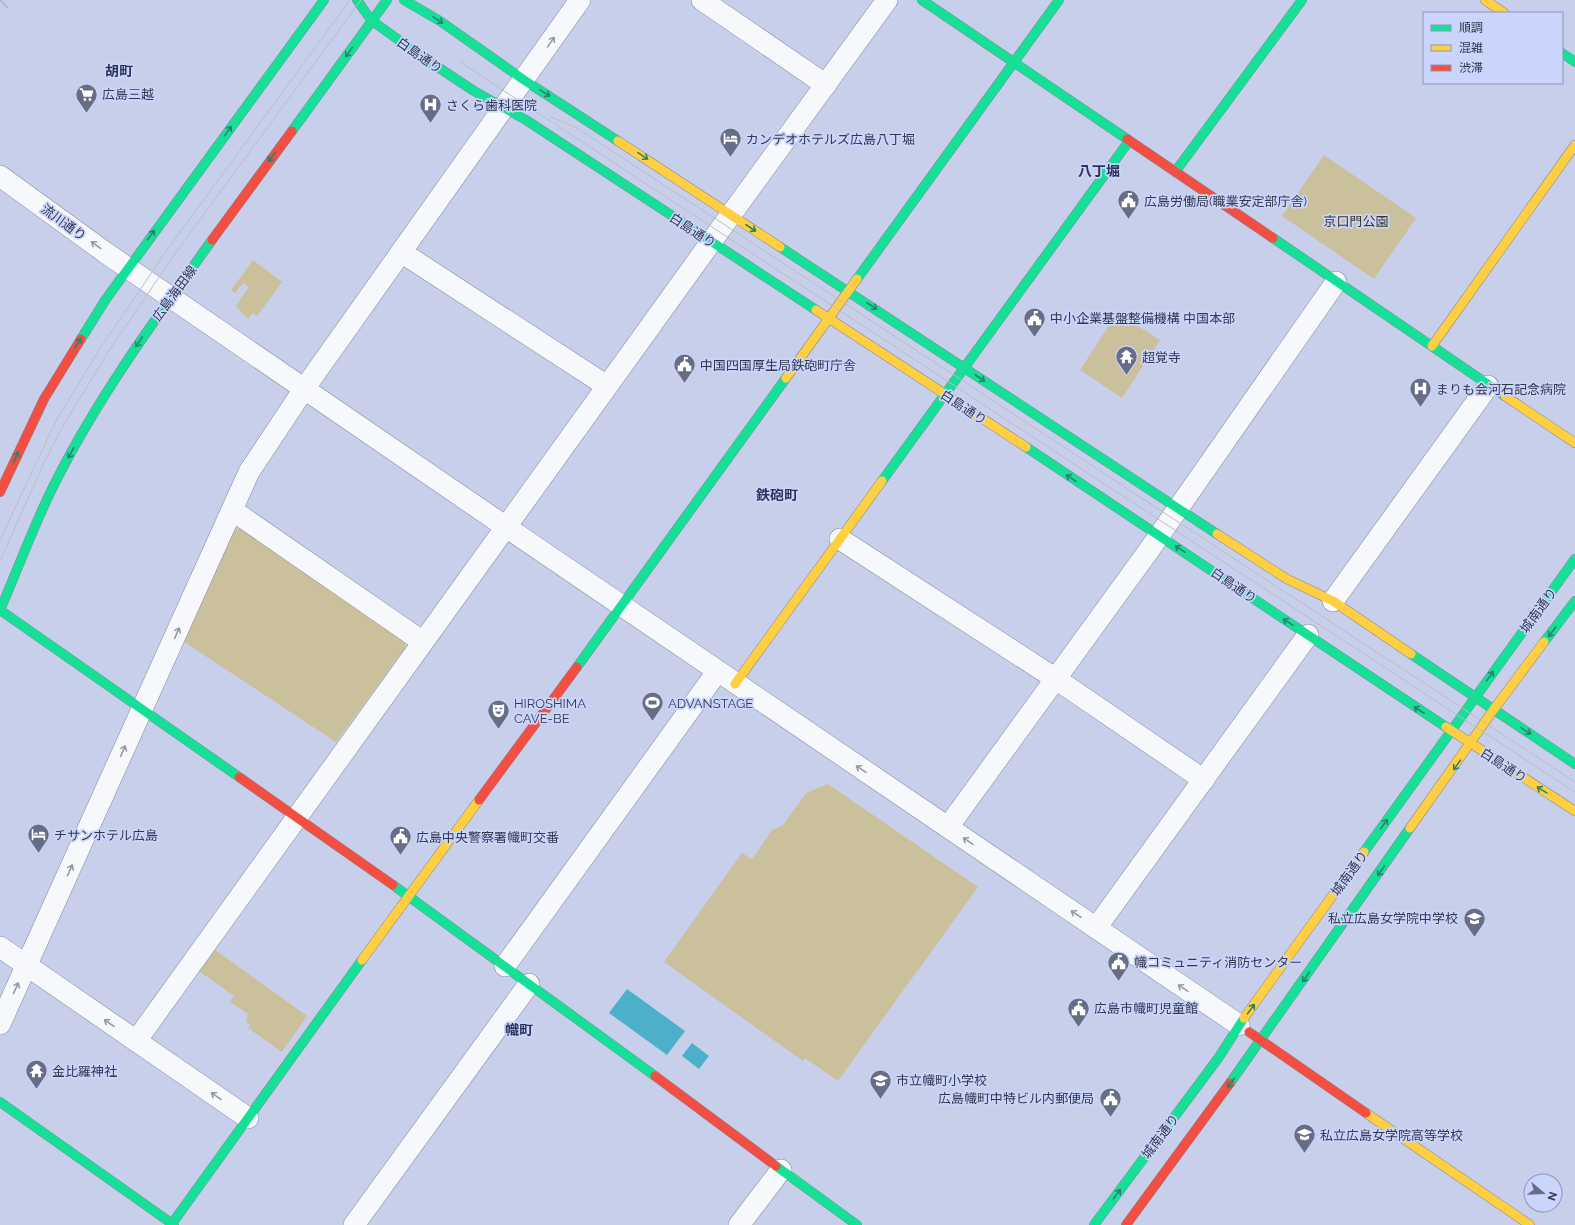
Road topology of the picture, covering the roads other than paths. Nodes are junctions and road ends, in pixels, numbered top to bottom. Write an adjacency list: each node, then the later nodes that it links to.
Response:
1 (324, 0): 27 (street, one-way to 1)
2 (357, 0): 13 (street, 白島通り)
3 (387, 0): 13 (street, 広島海田線)
4 (404, 0): 17 (street, one-way to 17)
5 (580, 0): 17 (street, one-way to 5)
6 (702, 0): 18 (street)
7 (887, 0): 18 (street)
8 (922, 0): 15 (street)
9 (1059, 0): 15 (street)
10 (1302, 0): 22 (street)
11 (1485, 0): 12 (street)
12 (1503, 12)
13 (371, 20): 19 (street, 白島通り); 30 (street, 広島海田線, one-way to 30)
14 (1563, 54): 16 (street)
15 (1014, 62): 20 (street); 29 (street)
16 (1575, 62)
17 (524, 80): 19 (street); 24 (street, one-way to 24)
18 (826, 85): 24 (street)
19 (504, 108): 25 (street, 白島通り); 26 (street)
20 (1129, 141): 22 (street); 33 (street)
21 (1575, 144): 32 (street)
22 (1174, 172): 28 (street)
23 (0, 176): 27 (street, 流川通り, one-way to 23)
24 (731, 215): 25 (street); 29 (street, one-way to 29)
25 (711, 242): 31 (street, 白島通り); 34 (street)
26 (401, 252): 34 (street); 36 (street)
27 (128, 268): 30 (street, 流川通り); 39 (street, one-way to 27)
28 (1336, 282): 32 (street); 40 (street)
29 (848, 291): 31 (street); 33 (street, one-way to 33)
30 (171, 297): 36 (street, 流川通り); 49 (street, 広島海田線, one-way to 49)
31 (828, 319): 37 (street, 白島通り); 48 (street)
32 (1432, 346): 35 (street)
33 (964, 367): 37 (street); 40 (street, one-way to 40)
34 (607, 386): 42 (street)
35 (1488, 386): 38 (street); 46 (street)
36 (304, 389): 41 (street); 42 (street, 流川通り)
37 (944, 394): 43 (street, 白島通り, one-way to 37); 44 (street)
38 (1575, 443)
39 (0, 492)
40 (1177, 509): 43 (street); 46 (street)
41 (232, 510): 51 (street); 56 (street, one-way to 41)
42 (506, 527): 48 (street, 流川通り); 51 (street)
43 (1159, 536): 50 (street, 白島通り, one-way to 43); 53 (street)
44 (840, 539): 53 (street); 54 (street)
45 (1575, 559): 55 (street, 城南通り, one-way to 45)
46 (1333, 601): 55 (street)
47 (1575, 601): 57 (street, 城南通り, one-way to 57)
48 (622, 606): 52 (street, 流川通り); 65 (street)
49 (0, 610): 56 (street)
50 (1308, 635): 58 (street, 白島通り, one-way to 50); 61 (street)
51 (423, 642): 63 (street)
52 (717, 672): 54 (street, 流川通り); 69 (street)
53 (1056, 679): 61 (street); 64 (street)
54 (735, 684): 64 (street, 流川通り, one-way to 54)
55 (1476, 696): 57 (street); 58 (street, 城南通り)
56 (142, 709): 63 (street); 68 (street, one-way to 56)
57 (1494, 709): 59 (street, 城南通り); 60 (street, one-way to 60)
58 (1452, 731): 59 (street, 白島通り); 72 (street, 城南通り, one-way to 58)
59 (1471, 744): 62 (street, 白島通り, one-way to 59); 73 (street, 城南通り, one-way to 73)
60 (1575, 764)
61 (1204, 780): 66 (street)
62 (1575, 810)
63 (297, 818): 65 (street); 74 (street)
64 (948, 828): 66 (street, 流川通り, one-way to 64)
65 (409, 896): 69 (street); 76 (street)
66 (1096, 928): 72 (street, 流川通り, one-way to 66)
67 (0, 948): 68 (street)
68 (26, 966): 71 (street, one-way to 68); 74 (street, one-way to 68)
69 (505, 966): 70 (street)
70 (529, 984): 77 (street); 79 (street)
71 (0, 1024)
72 (1239, 1025): 73 (street); 82 (street, 城南通り, one-way to 72)
73 (1262, 1039): 83 (street, 城南通り, one-way to 83); 84 (street)
74 (136, 1041): 76 (street, one-way to 74)
75 (0, 1102): 78 (street)
76 (248, 1118): 78 (street)
77 (781, 1170): 80 (street); 81 (street)
78 (172, 1225)
79 (354, 1225)
80 (739, 1225)
81 (857, 1225)
82 (1094, 1225)
83 (1126, 1225)
84 (1530, 1225)

